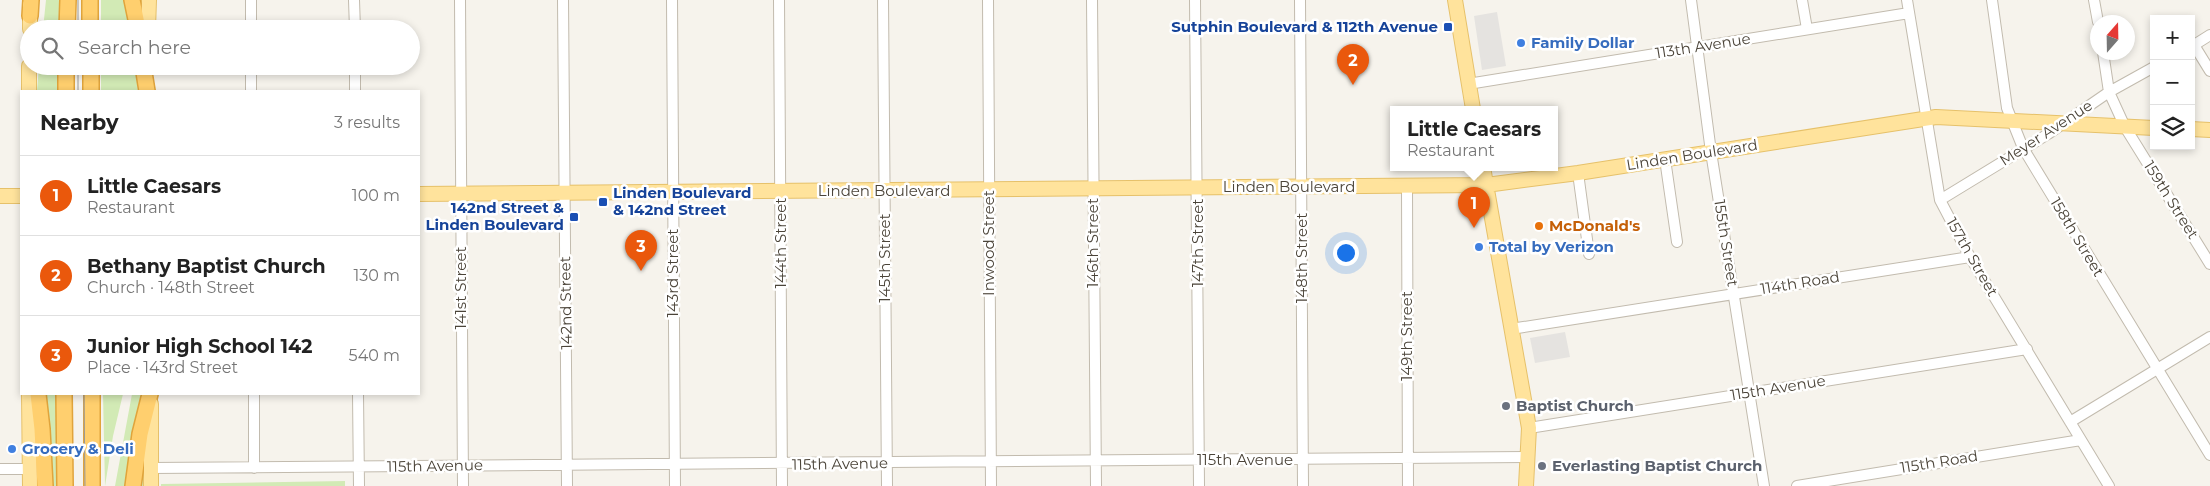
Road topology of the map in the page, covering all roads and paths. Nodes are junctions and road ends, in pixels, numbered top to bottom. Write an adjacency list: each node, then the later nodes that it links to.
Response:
1 (30, 0): 25 (highway)
2 (68, 0): 26 (highway)
3 (90, 0): 27 (highway)
4 (132, 0): 28 (highway)
5 (149, 0): 29 (main road)
6 (251, 0): 30 (street)
7 (354, 0): 31 (street)
8 (460, 0): 80 (street, 141st Street)
9 (563, 0): 78 (street, 142nd Street)
10 (672, 0): 77 (street, 143rd Street)
11 (779, 0): 75 (street, 144th Street)
12 (883, 0): 76 (street, 145th Street)
13 (988, 0): 74 (street, Inwood Street)
14 (1092, 0): 73 (street, 146th Street)
15 (1195, 0): 72 (street, 147th Street)
16 (1300, 0): 70 (street, 148th Street)
17 (1455, 0): 47 (main road)
18 (1691, 0): 35 (street, 155th Street)
19 (1802, 0): 32 (street)
20 (1907, 0): 23 (street, 157th Street)
21 (1992, 0): 58 (street, 158th Street)
22 (2094, 0): 24 (street)
23 (1909, 13): 32 (street, 113th Avenue); 57 (street, 157th Street)
24 (2097, 15)
25 (30, 20)
26 (67, 20)
27 (90, 20)
28 (136, 20)
29 (148, 20)
30 (251, 20)
31 (354, 20)
32 (1807, 29): 35 (street, 113th Avenue)
33 (2210, 34): 34 (street)
34 (2195, 44)
35 (1696, 47): 47 (street, 113th Avenue); 65 (street, 155th Street)
36 (2195, 50): 39 (street)
37 (2104, 60): 55 (street, 159th Street)
38 (2150, 69): 55 (street, Meyer Avenue)
39 (2210, 72)
40 (29, 75): 48 (main road)
41 (66, 75): 49 (highway)
42 (91, 75): 50 (highway)
43 (144, 75): 51 (highway)
44 (148, 75): 52 (main road)
45 (251, 75): 53 (street)
46 (355, 75): 54 (street)
47 (1468, 84): 56 (main road)
48 (29, 90)
49 (66, 90)
50 (91, 90)
51 (147, 90)
52 (147, 90)
53 (251, 90)
54 (355, 90)
55 (2109, 92): 59 (street, Meyer Avenue); 60 (street, 159th Street)
56 (1472, 106)
57 (1926, 118): 58 (main road, Linden Boulevard); 65 (main road, Linden Boulevard); 83 (street, 157th Street)
58 (2013, 122): 59 (main road, Linden Boulevard); 64 (street, 158th Street)
59 (2063, 124): 60 (main road, Linden Boulevard); 64 (street, Meyer Avenue)
60 (2125, 127): 61 (main road, Linden Boulevard); 87 (street, 159th Street)
61 (2150, 128)
62 (2195, 129): 63 (main road)
63 (2210, 130)
64 (2024, 148): 83 (street, Meyer Avenue); 92 (street, 158th Street)
65 (1711, 152): 66 (main road, Linden Boulevard); 88 (street, 155th Street)
66 (1664, 159): 68 (main road, Linden Boulevard); 84 (street)
67 (1484, 171): 69 (main road)
68 (1578, 173): 69 (main road, Linden Boulevard); 85 (street)
69 (1486, 185): 71 (main road, Linden Boulevard); 89 (main road)
70 (1301, 187): 71 (main road, Linden Boulevard); 72 (main road, Linden Boulevard); 108 (street, 148th Street)
71 (1407, 187): 107 (street, 149th Street)
72 (1197, 188): 73 (main road, Linden Boulevard); 109 (street, 147th Street)
73 (1093, 189): 74 (main road, Linden Boulevard); 110 (street, 146th Street)
74 (989, 190): 76 (main road, Linden Boulevard); 111 (street, Inwood Street)
75 (781, 191): 76 (main road, Linden Boulevard); 77 (main road, Linden Boulevard); 113 (street, 144th Street)
76 (885, 191): 112 (street, 145th Street)
77 (672, 192): 78 (main road, Linden Boulevard); 116 (street, 143rd Street)
78 (564, 193): 80 (main road, Linden Boulevard); 115 (street, 142nd Street)
79 (420, 194): 80 (main road, Linden Boulevard)
80 (460, 194): 114 (street, 141st Street)
81 (0, 196): 82 (main road)
82 (20, 196)
83 (1940, 200): 86 (street, 157th Street)
84 (1677, 242)
85 (1589, 254)
86 (1970, 256): 88 (street, 114th Road); 91 (street, 157th Street)
87 (2210, 264)
88 (1733, 294): 89 (street, 114th Road); 93 (street, 155th Street)
89 (1511, 329): 103 (main road)
90 (2210, 336): 92 (street)
91 (2027, 349): 93 (street, 115th Avenue); 102 (street, 157th Street)
92 (2157, 369): 102 (street); 105 (street, 158th Street)
93 (1749, 393): 103 (street, 115th Avenue); 140 (street, 155th Street)
94 (29, 395): 121 (main road)
95 (38, 395): 123 (highway)
96 (64, 395): 124 (highway)
97 (92, 395): 125 (highway)
98 (150, 395): 118 (main road)
99 (150, 395): 126 (highway)
100 (254, 395): 119 (street)
101 (358, 395): 117 (street)
102 (2070, 422): 104 (street, 157th Street)
103 (1529, 428): 106 (main road)
104 (2081, 440): 141 (street, 115th Road); 142 (street, 157th Street)
105 (2210, 455)
106 (1529, 457): 107 (street, 115th Avenue); 139 (main road)
107 (1407, 458): 108 (street, 115th Avenue); 138 (street, 149th Street)
108 (1303, 459): 109 (street, 115th Avenue); 137 (street, 148th Street)
109 (1199, 460): 110 (street, 115th Avenue); 136 (street, 147th Street)
110 (1095, 461): 111 (street, 115th Avenue); 135 (street, 146th Street)
111 (991, 462): 112 (street, 115th Avenue); 134 (street, Inwood Street)
112 (887, 463): 113 (street, 115th Avenue); 133 (street, 145th Street)
113 (782, 464): 116 (street, 115th Avenue); 132 (street, 144th Street)
114 (463, 465): 115 (street, 115th Avenue); 117 (street, 115th Avenue); 129 (street, 141st Street)
115 (567, 465): 116 (street, 115th Avenue); 130 (street, 142nd Street)
116 (675, 465): 131 (street, 143rd Street)
117 (358, 467): 119 (street, 115th Avenue); 128 (street)
118 (151, 468): 119 (street, 115th Avenue); 127 (main road)
119 (254, 468)
120 (0, 469): 121 (street)
121 (30, 469): 122 (main road)
122 (30, 486)
123 (45, 486)
124 (64, 486)
125 (92, 486)
126 (133, 486)
127 (151, 486)
128 (358, 486)
129 (463, 486)
130 (567, 486)
131 (675, 486)
132 (782, 486)
133 (887, 486)
134 (991, 486)
135 (1096, 486)
136 (1200, 486)
137 (1303, 486)
138 (1408, 486)
139 (1526, 486)
140 (1764, 486)
141 (1797, 486)
142 (2110, 486)

